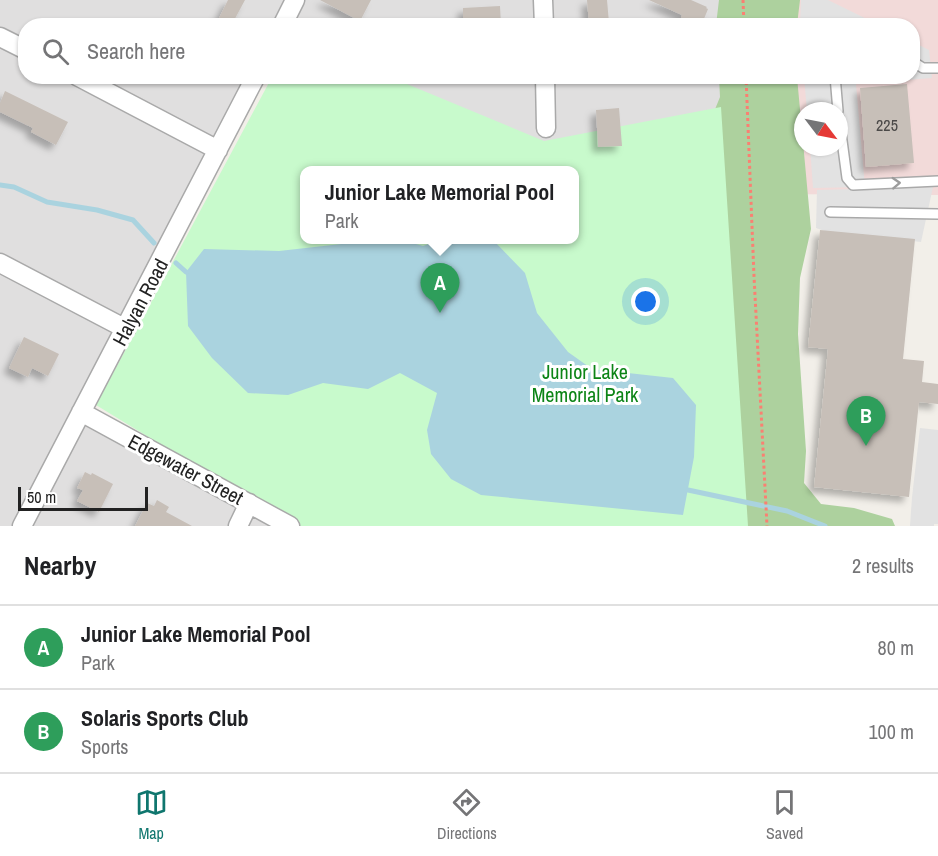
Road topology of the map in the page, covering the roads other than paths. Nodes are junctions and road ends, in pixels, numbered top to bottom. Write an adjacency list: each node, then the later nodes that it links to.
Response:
1 (296, 0): 3 (street)
2 (543, 0): 4 (street)
3 (286, 18)
4 (544, 18)
5 (0, 37): 6 (street)
6 (18, 46)
7 (920, 66): 8 (lane)
8 (938, 68)
9 (92, 84): 15 (street)
10 (252, 84): 15 (street, Halyan Road)
11 (545, 84): 14 (street)
12 (836, 84): 13 (lane)
13 (837, 102)
14 (546, 128)
15 (218, 150): 21 (street, Halyan Road)
16 (844, 156): 17 (lane, one-way to 17)
17 (938, 180)
18 (830, 212): 19 (lane)
19 (938, 214)
20 (0, 263): 21 (street)
21 (126, 329): 22 (street, Halyan Road)
22 (81, 412): 23 (street, Edgewater Street); 24 (street, Halyan Road)
23 (249, 503): 25 (street); 26 (street, Edgewater Street)
24 (22, 526)
25 (238, 526)
26 (290, 526)

